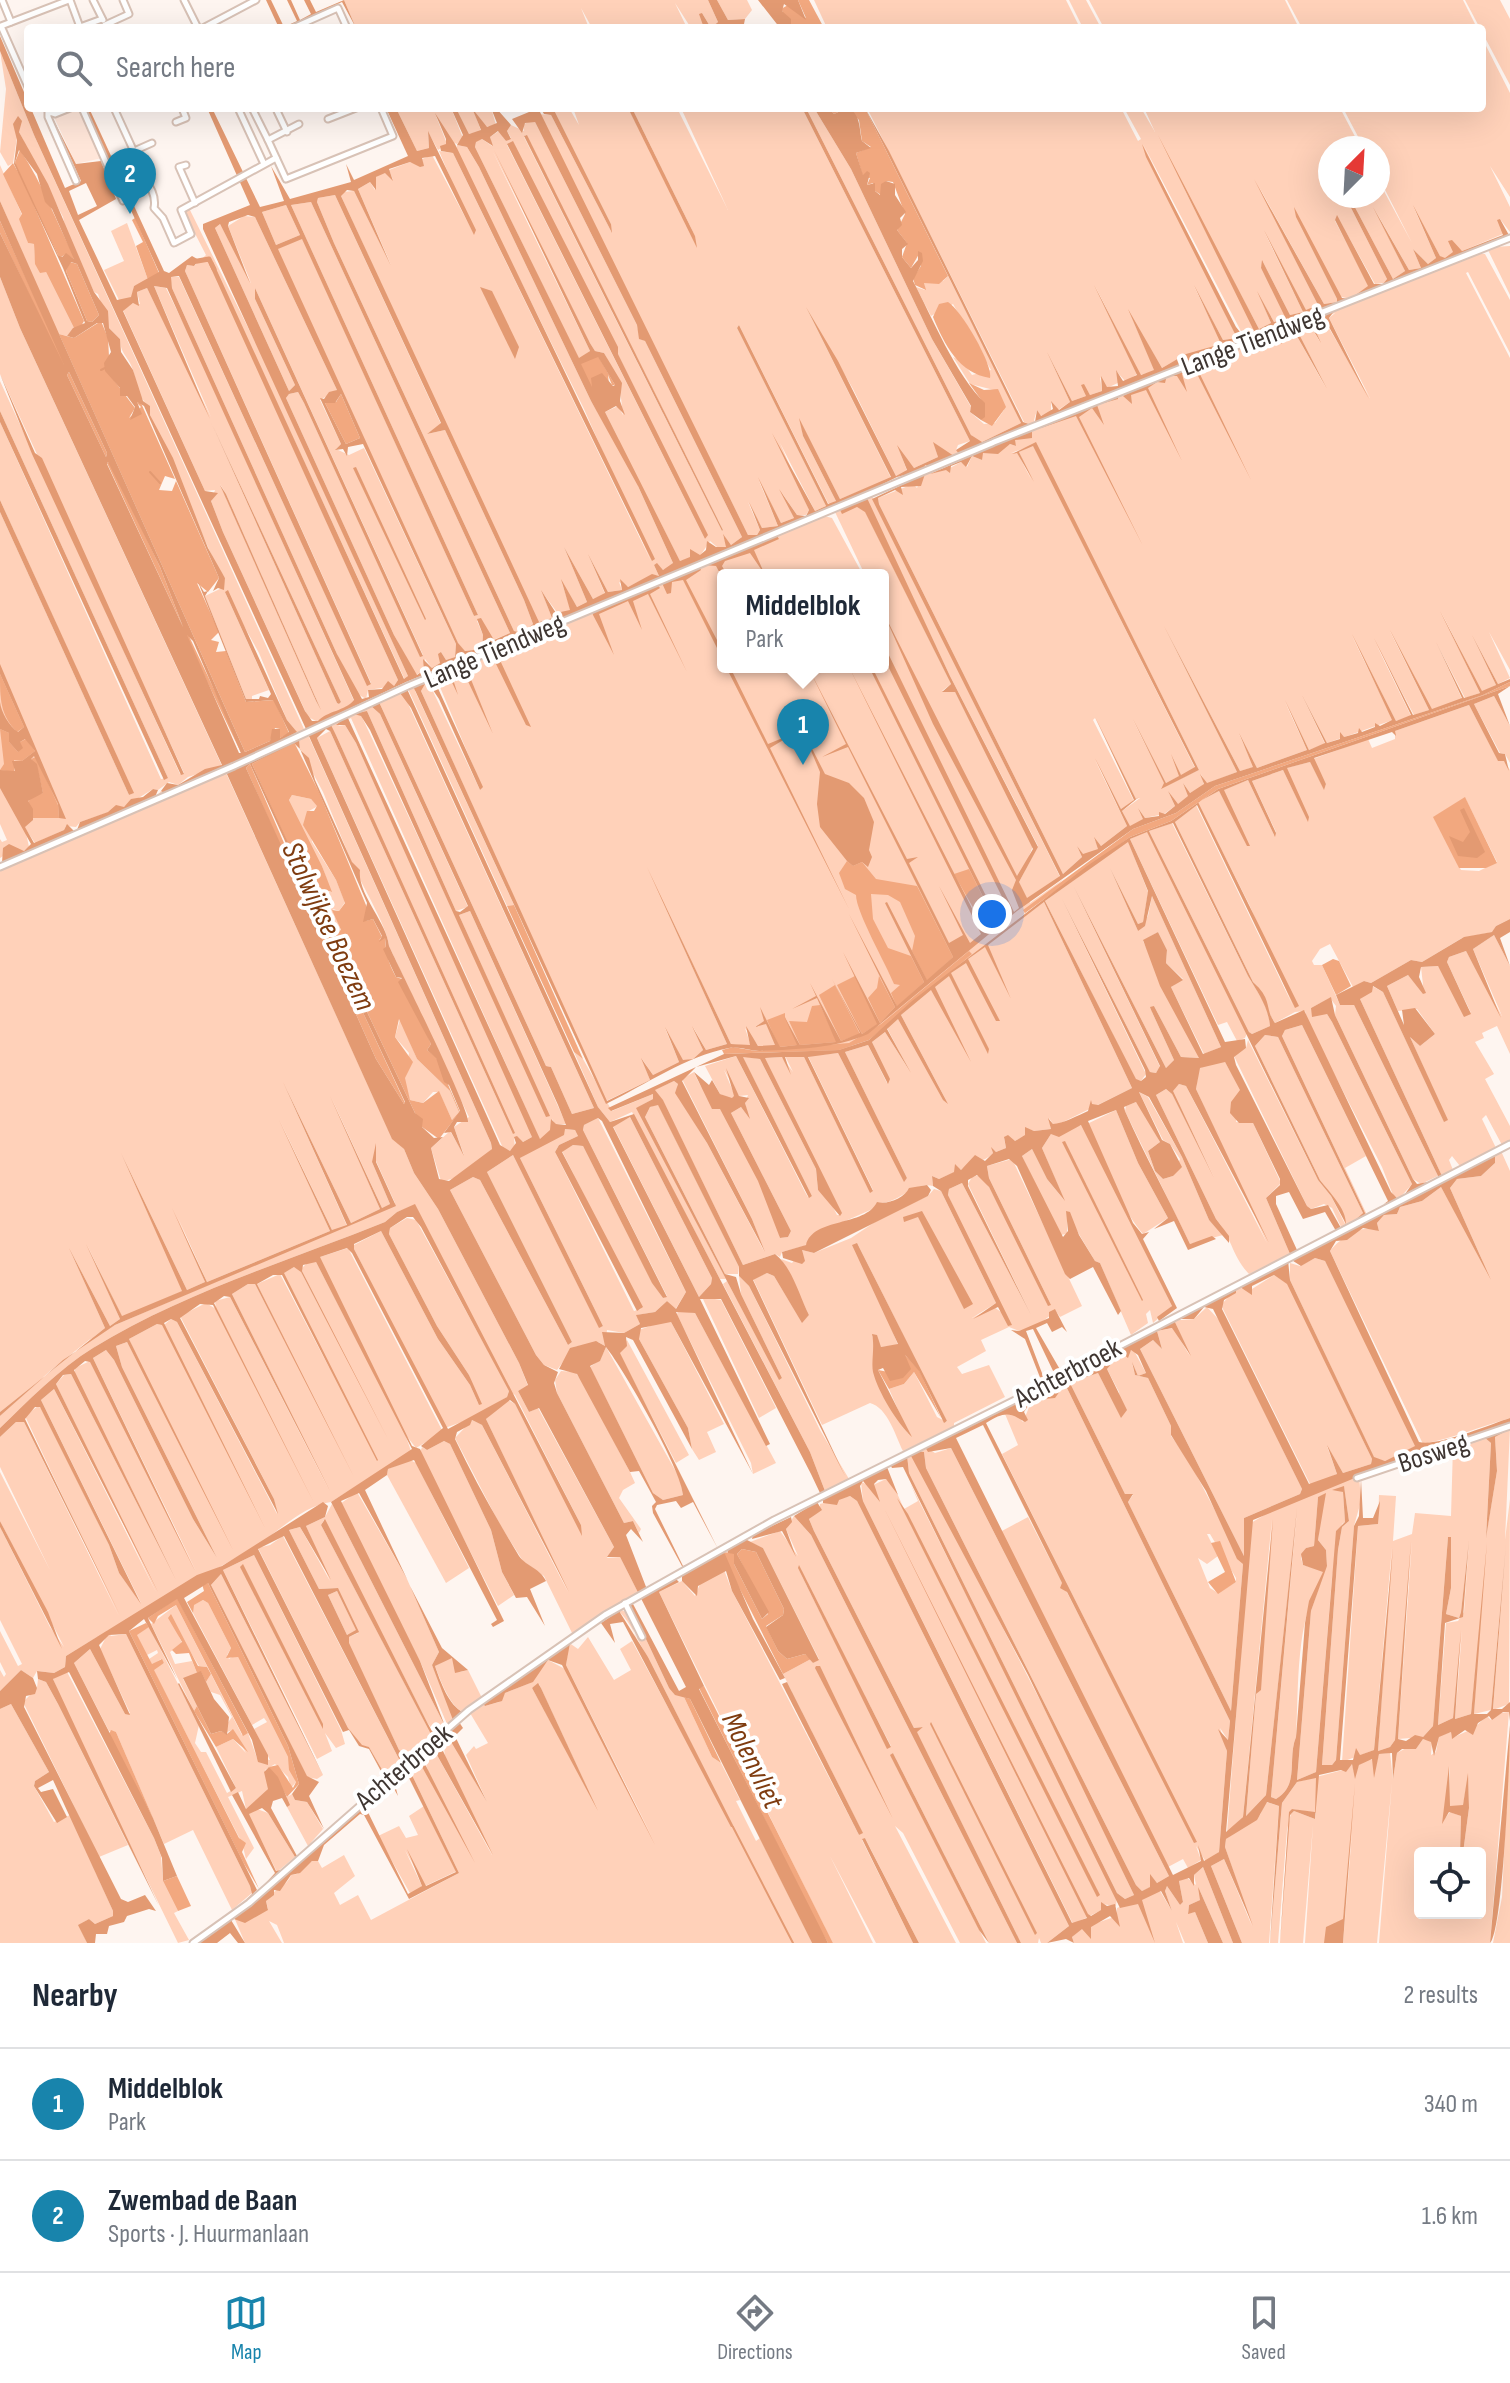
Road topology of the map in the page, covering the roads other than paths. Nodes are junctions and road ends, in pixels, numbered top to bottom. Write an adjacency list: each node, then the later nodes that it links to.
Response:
1 (2, 0): 7 (street)
2 (69, 0): 7 (street); 8 (street)
3 (93, 0): 9 (street)
4 (123, 0): 9 (street)
5 (184, 0): 10 (street)
6 (256, 0): 11 (street)
7 (11, 22): 14 (street)
8 (78, 24)
9 (105, 24)
10 (198, 24)
11 (208, 24)
12 (302, 24): 13 (street)
13 (345, 24)
14 (1, 26): 15 (street)
15 (24, 78)
16 (48, 112): 35 (street)
17 (84, 112): 36 (street)
18 (116, 112): 31 (street)
19 (184, 112): 26 (street)
20 (240, 112): 33 (street)
21 (254, 112): 29 (street)
22 (277, 112): 28 (street)
23 (340, 112): 25 (street)
24 (383, 112): 32 (street)
25 (328, 119)
26 (176, 122)
27 (299, 124): 28 (street)
28 (287, 132): 29 (street)
29 (268, 140): 32 (street)
30 (152, 143): 31 (street)
31 (134, 151): 37 (street)
32 (276, 158): 33 (street)
33 (264, 164): 37 (street)
34 (186, 165): 37 (street)
35 (76, 181)
36 (123, 201)
37 (193, 204)
38 (1510, 238): 39 (street, Lange Tiendweg)
39 (0, 867)
40 (1510, 1144): 43 (street, Achterbroek)
41 (1510, 1426): 42 (street, Bosweg)
42 (1357, 1478)
43 (625, 1603): 44 (street); 45 (street, Achterbroek)
44 (642, 1637)
45 (193, 1943)

